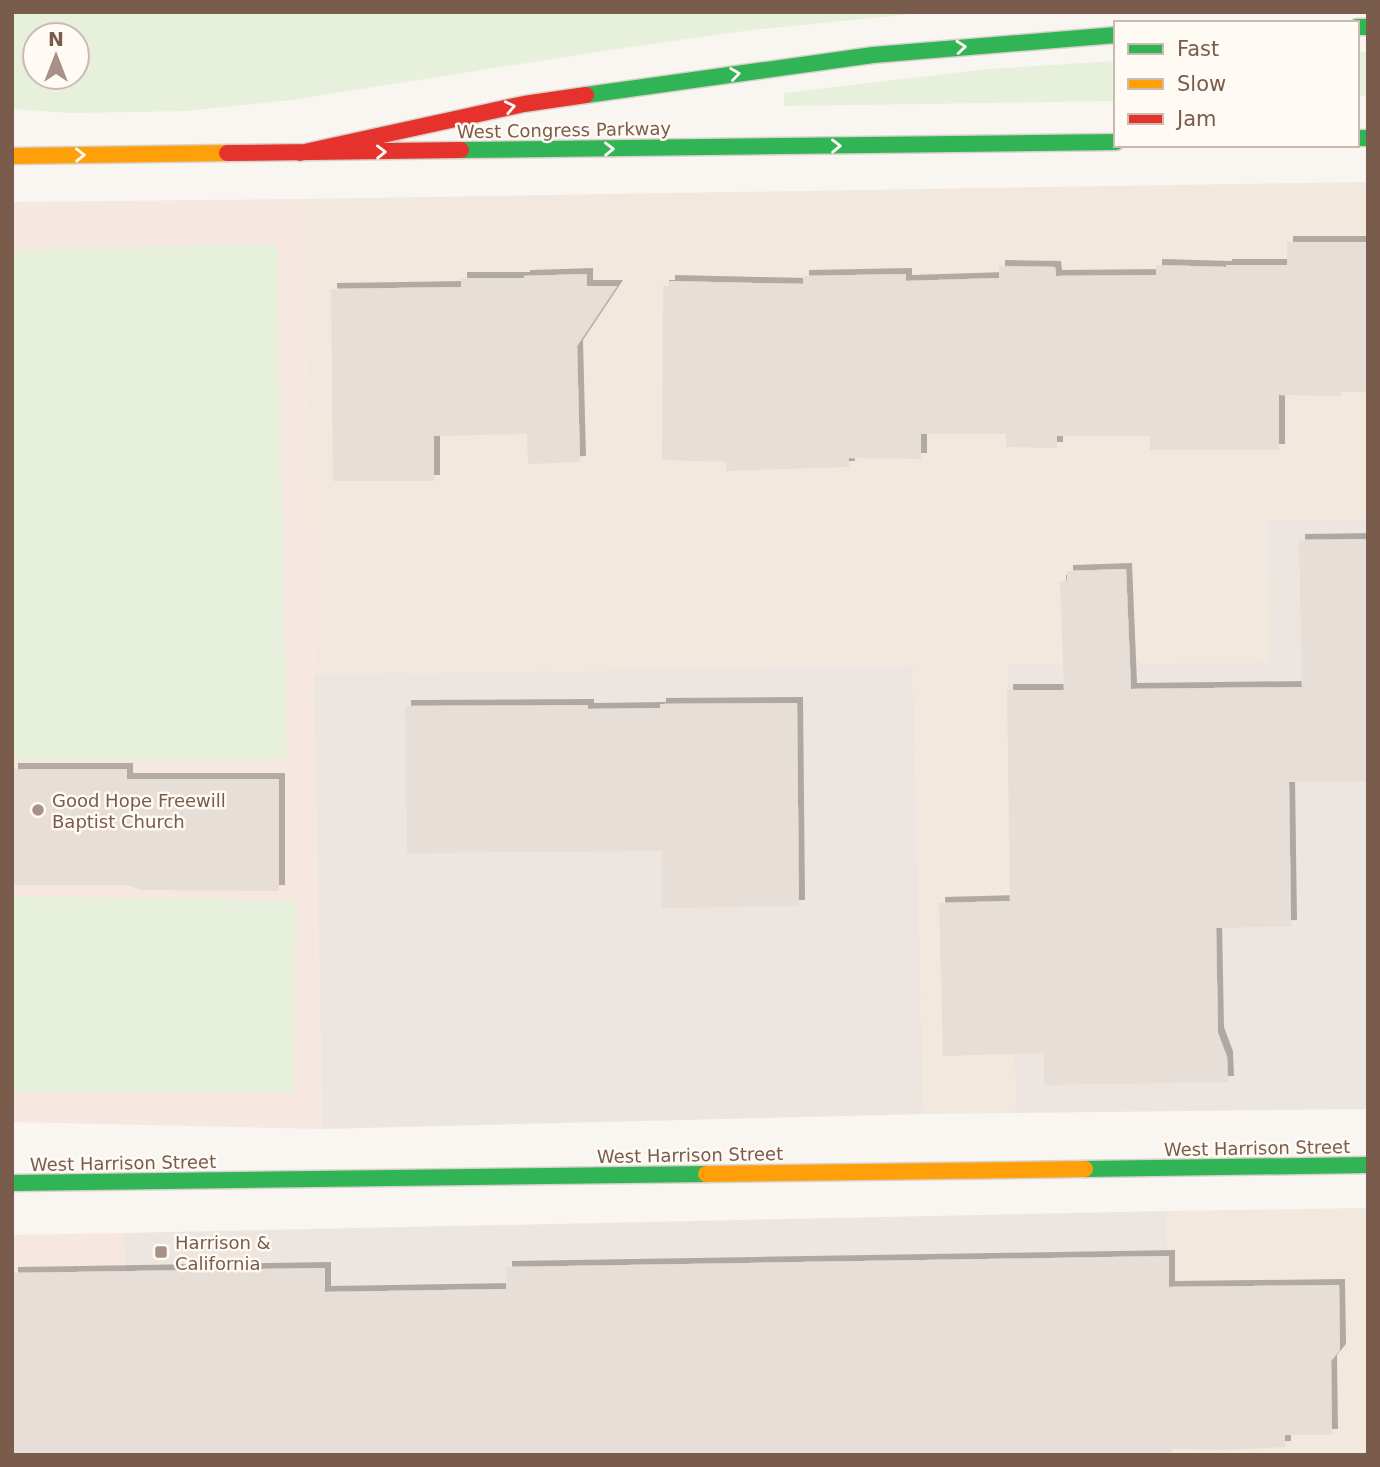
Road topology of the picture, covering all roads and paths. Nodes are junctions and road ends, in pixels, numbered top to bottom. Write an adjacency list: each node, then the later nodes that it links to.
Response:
1 (1114, 35): 3 (main road, one-way to 1)
2 (1114, 142): 3 (main road, West Congress Parkway, one-way to 2)
3 (300, 153): 4 (main road, West Congress Parkway, one-way to 3)
4 (12, 156)
5 (1368, 1165): 6 (main road, West Harrison Street)
6 (12, 1184)

